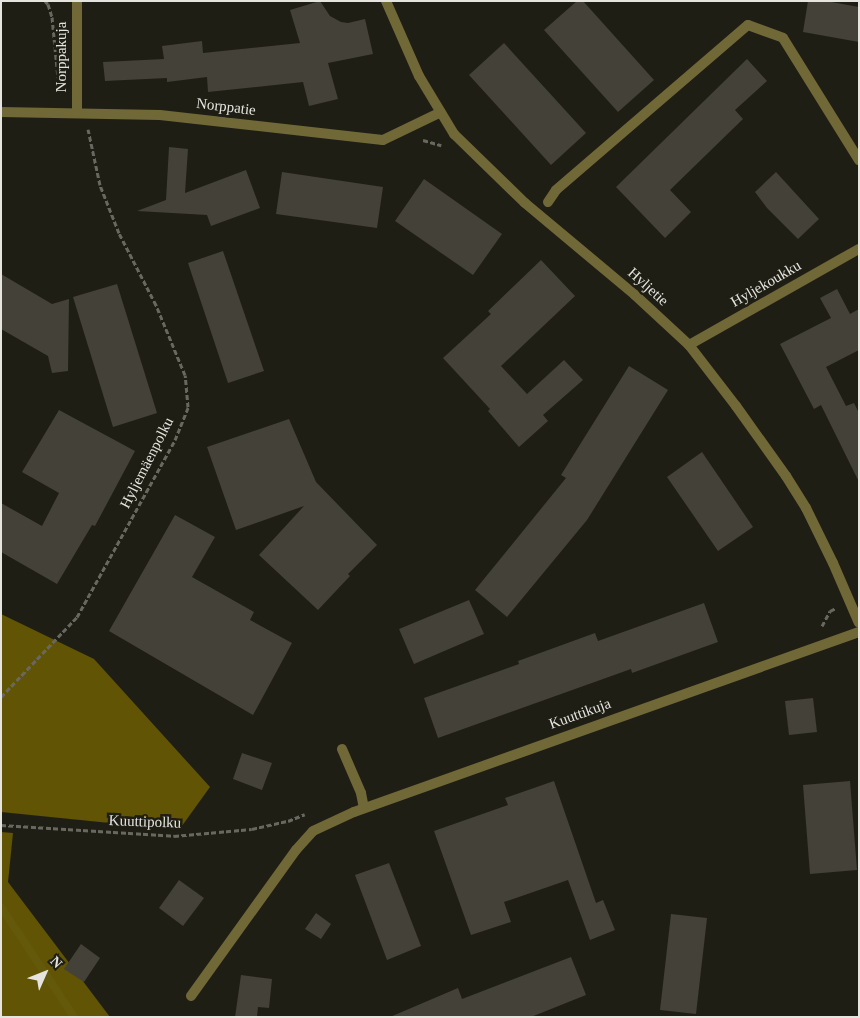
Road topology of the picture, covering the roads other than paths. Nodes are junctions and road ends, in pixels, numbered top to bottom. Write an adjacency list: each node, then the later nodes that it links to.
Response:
1 (76, 1): 5 (street, Norppakuja)
2 (386, 1): 4 (street, Hyljetie)
3 (1, 112): 5 (street, Norppatie)
4 (441, 112): 5 (street, Norppatie); 9 (street, Hyljetie)
5 (76, 113)
6 (859, 160): 7 (street)
7 (548, 202)
8 (859, 249): 9 (street, Hyljekoukku)
9 (689, 345): 10 (street, Hyljetie)
10 (859, 623)
11 (859, 632): 13 (street, Kuuttikuja)
12 (342, 749): 13 (street)
13 (364, 808): 14 (street, Kuuttikuja)
14 (191, 996)

